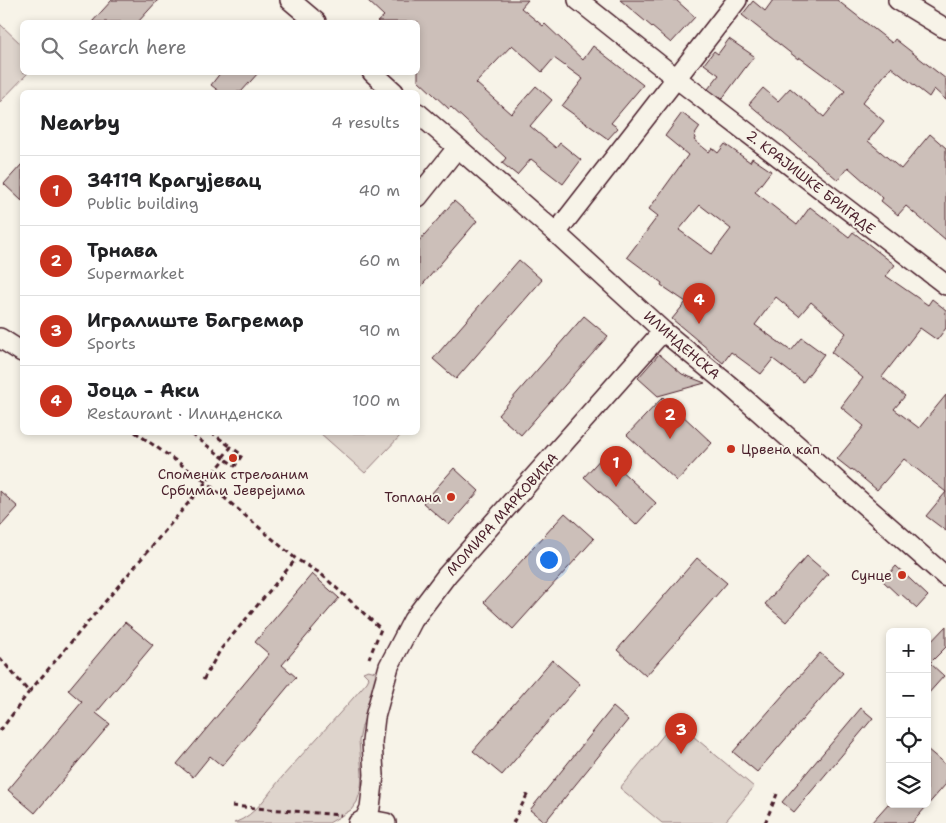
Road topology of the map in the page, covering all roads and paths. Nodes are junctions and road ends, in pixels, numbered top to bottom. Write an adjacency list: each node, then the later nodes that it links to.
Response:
1 (290, 0): 6 (street)
2 (578, 0): 9 (street, 2. КРАЈИШКЕ БРИГАДЕ)
3 (737, 0): 9 (street)
4 (898, 0): 5 (street)
5 (919, 5): 7 (street)
6 (314, 20)
7 (946, 29)
8 (375, 75): 10 (street)
9 (676, 78): 14 (street); 15 (street, 2. КРАЈИШКЕ БРИГАДЕ)
10 (392, 90)
11 (420, 115): 12 (street, ИЛИНДЕНСКА)
12 (457, 148): 13 (street); 14 (street, ИЛИНДЕНСКА)
13 (420, 194)
14 (556, 233): 16 (street, ИЛИНДЕНСКА)
15 (946, 285)
16 (663, 331): 26 (street, ИЛИНДЕНСКА); 35 (street, МОМИРА МАРКОВИЋА)
17 (0, 338): 18 (street)
18 (20, 351)
19 (139, 435): 24 (path)
20 (193, 435): 23 (path)
21 (215, 435): 22 (path)
22 (231, 447): 23 (path); 23 (path)
23 (224, 458): 24 (path)
24 (206, 482): 25 (path); 30 (path)
25 (296, 559): 28 (path); 29 (path)
26 (946, 576)
27 (0, 658): 30 (path)
28 (369, 658)
29 (202, 680)
30 (29, 692): 31 (path)
31 (0, 731)
32 (529, 791): 37 (path)
33 (777, 794): 38 (path)
34 (232, 806): 35 (path)
35 (362, 821): 36 (street)
36 (386, 823)
37 (513, 823)
38 (765, 823)

